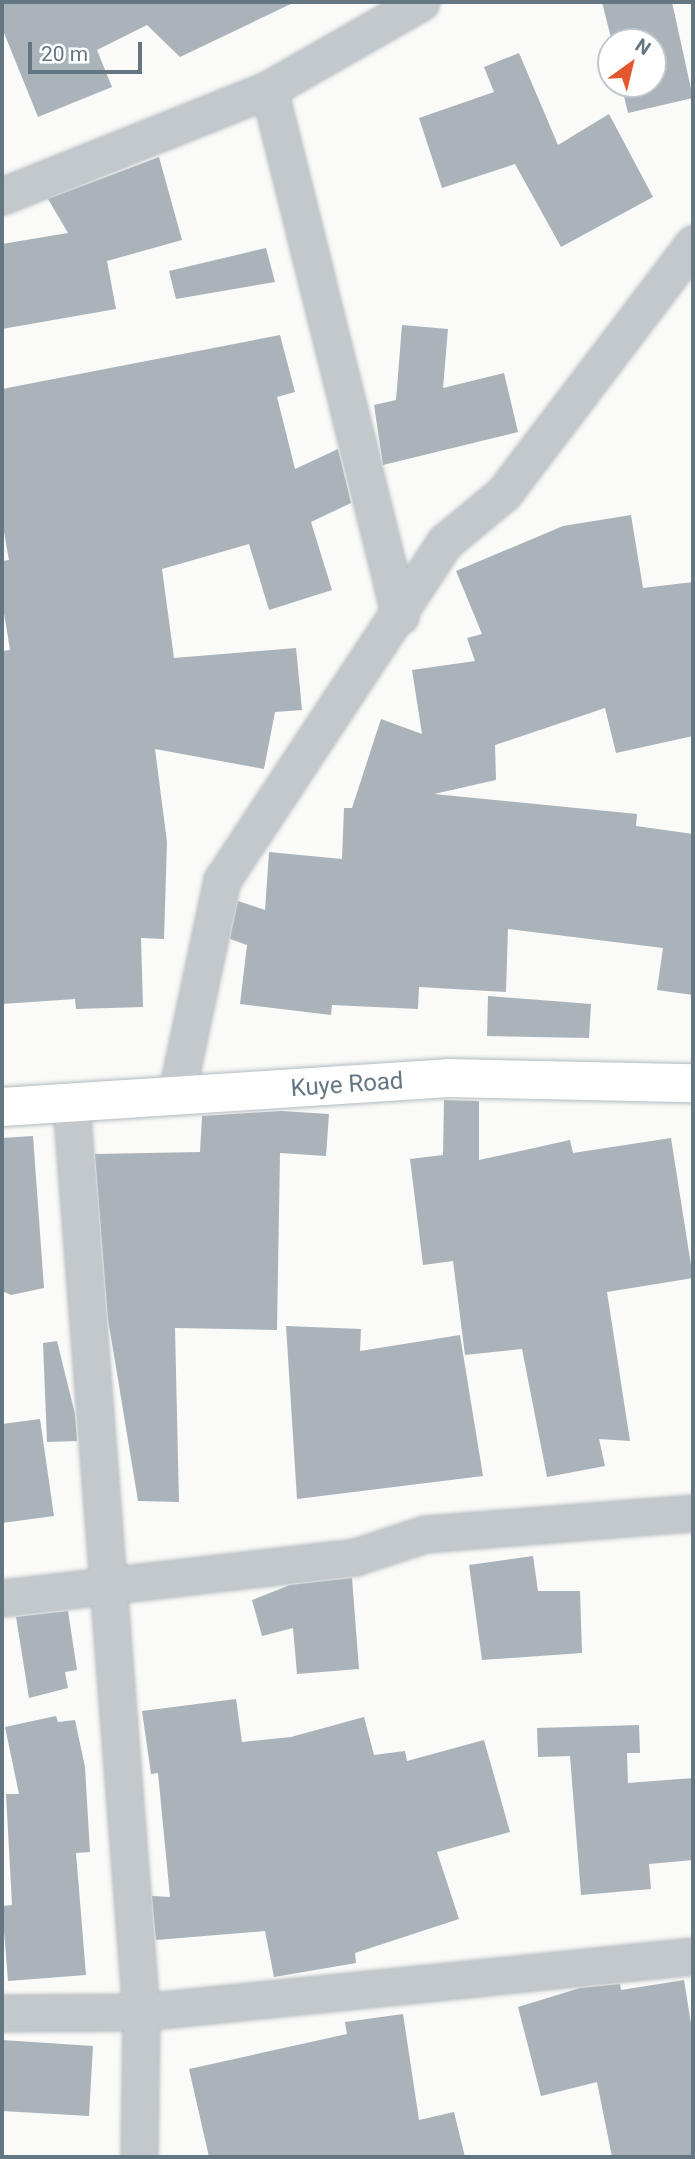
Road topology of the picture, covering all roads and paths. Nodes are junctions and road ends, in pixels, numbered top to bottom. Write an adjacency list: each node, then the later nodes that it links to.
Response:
1 (421, 2): 2 (street)
2 (269, 89): 3 (street); 5 (street)
3 (2, 196)
4 (693, 244): 5 (street)
5 (400, 616): 7 (street)
6 (693, 1083): 7 (street, Kuye Road)
7 (176, 1096): 8 (street, Kuye Road)
8 (71, 1103): 9 (street, Kuye Road); 11 (street)
9 (2, 1107)
10 (693, 1513): 11 (street)
11 (106, 1590): 12 (street); 15 (street)
12 (2, 1598)
13 (693, 1956): 15 (street)
14 (2, 2012): 15 (street)
15 (141, 2012): 16 (street)
16 (139, 2157)

